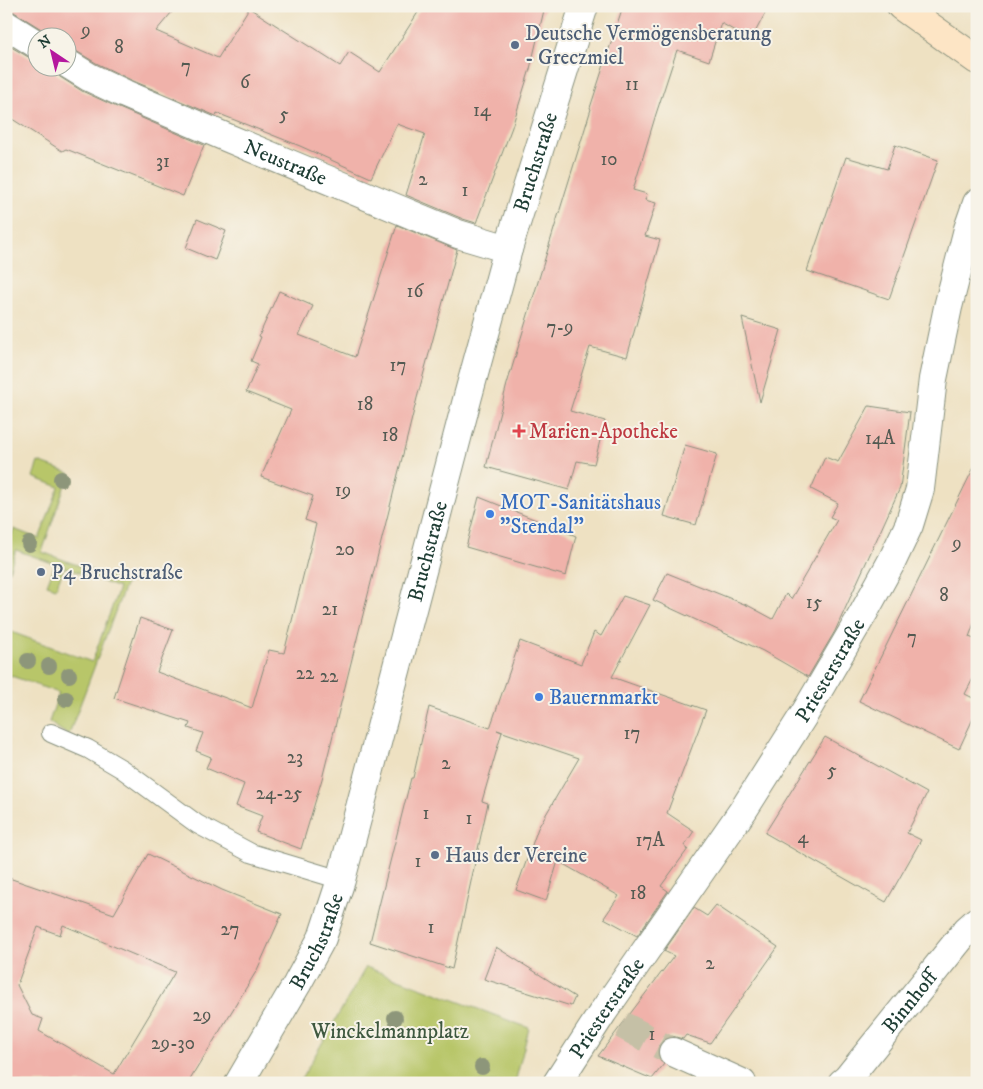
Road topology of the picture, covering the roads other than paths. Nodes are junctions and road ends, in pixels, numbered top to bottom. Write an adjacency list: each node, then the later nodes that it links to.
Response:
1 (584, 6): 8 (street, Bruchstraße)
2 (901, 6): 5 (main road)
3 (6, 26): 4 (street)
4 (28, 39)
5 (977, 60)
6 (78, 70): 8 (street, Neustraße)
7 (977, 203): 14 (street, Priesterstraße)
8 (508, 249): 10 (street, Bruchstraße)
9 (51, 733): 10 (lane)
10 (341, 880): 13 (street, Bruchstraße)
11 (977, 921): 16 (street, Binnhoff)
12 (673, 1052): 15 (street)
13 (239, 1083)
14 (557, 1083)
15 (742, 1083)
16 (842, 1083)

